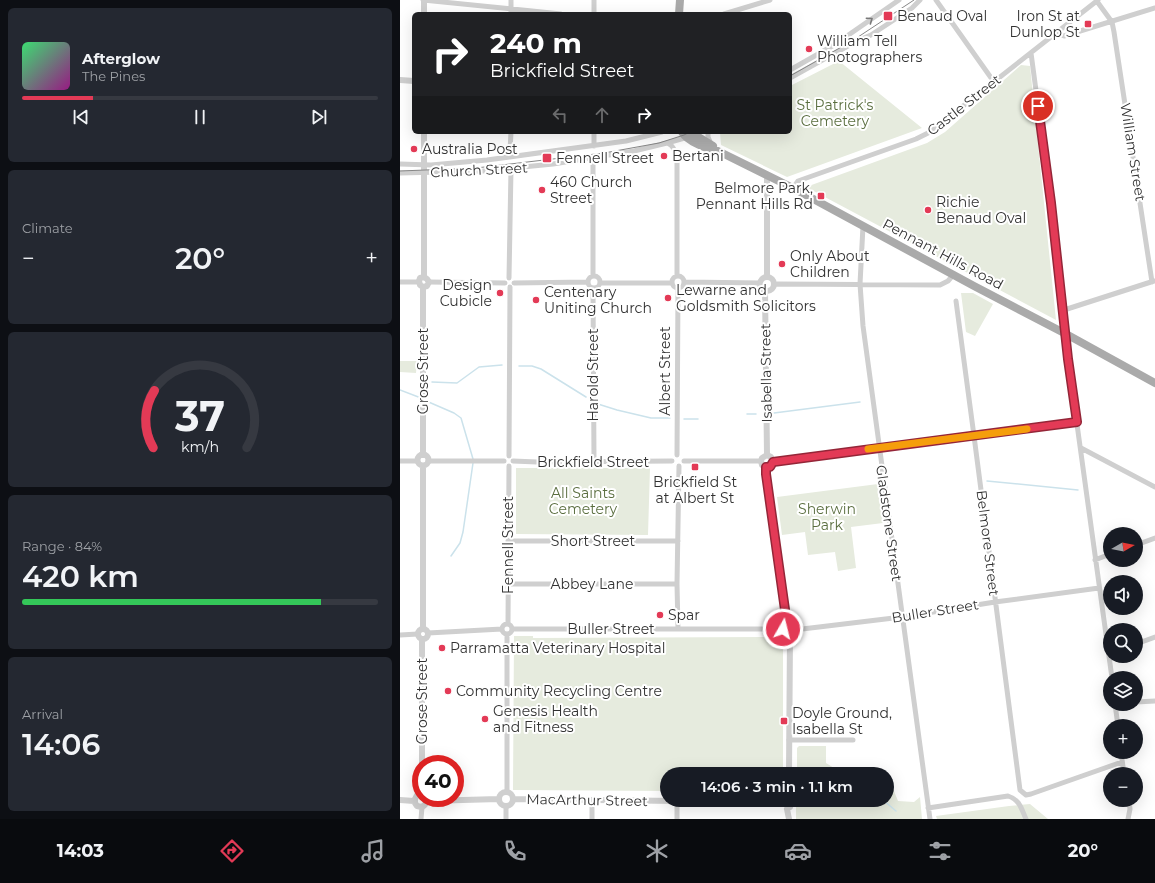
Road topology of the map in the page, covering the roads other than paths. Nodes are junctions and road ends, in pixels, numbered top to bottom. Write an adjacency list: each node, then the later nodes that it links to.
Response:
1 (424, 0): 11 (street); 12 (street)
2 (511, 0): 11 (street)
3 (594, 0): 14 (street)
4 (680, 0): 15 (main road)
5 (770, 0): 16 (street)
6 (899, 0): 20 (street, one-way to 6)
7 (920, 0): 21 (street)
8 (936, 0): 24 (street)
9 (1097, 0): 17 (street); 18 (street, Castle Street)
10 (1155, 8): 17 (street)
11 (511, 11): 13 (street)
12 (424, 12)
13 (528, 12)
14 (594, 12)
15 (679, 12)
16 (731, 12)
17 (1112, 22): 18 (street); 50 (street, William Street)
18 (1057, 31): 19 (street, Castle Street)
19 (1031, 53): 24 (street, Castle Street); 68 (street)
20 (792, 69)
21 (792, 77)
22 (400, 80): 23 (street)
23 (412, 81)
24 (994, 82): 42 (street, Castle Street)
25 (424, 134): 37 (street)
26 (511, 134): 34 (street)
27 (594, 134): 32 (street)
28 (654, 134): 32 (street, Church Street)
29 (690, 134): 31 (street, Church Street); 33 (main road, Pennant Hills Road)
30 (708, 134): 33 (street)
31 (667, 143): 35 (street, Church Street); 46 (street)
32 (594, 146): 34 (street, Church Street)
33 (715, 148): 41 (main road, Pennant Hills Road)
34 (508, 157): 37 (street, Church Street)
35 (593, 158): 38 (street, Church Street); 45 (street)
36 (400, 164): 37 (street, Church Street)
37 (424, 165): 39 (street)
38 (511, 169): 39 (street, Church Street); 49 (street)
39 (424, 173): 40 (street, Church Street); 47 (street)
40 (400, 174)
41 (767, 176): 42 (main road, Pennant Hills Road); 48 (street)
42 (793, 188): 43 (main road, Pennant Hills Road)
43 (863, 226): 44 (main road, Pennant Hills Road); 60 (street, Gladstone Street)
44 (954, 274): 60 (street); 69 (main road, Pennant Hills Road)
45 (593, 276): 53 (street); 57 (street)
46 (677, 276): 54 (street); 58 (street)
47 (424, 277): 52 (street); 61 (street)
48 (767, 277): 59 (street); 62 (street)
49 (509, 278): 55 (street); 56 (street)
50 (1154, 281): 68 (street)
51 (400, 282): 61 (street)
52 (429, 282): 55 (street); 61 (street)
53 (588, 282): 56 (street); 64 (street)
54 (685, 282): 59 (street); 65 (street)
55 (505, 283): 63 (street)
56 (514, 283): 63 (street)
57 (600, 283): 58 (street); 64 (street)
58 (672, 283): 65 (street)
59 (761, 283): 66 (street)
60 (860, 284): 62 (street); 73 (street, Gladstone Street)
61 (421, 285): 75 (street, Grose Street)
62 (774, 285): 66 (street)
63 (510, 287): 78 (street)
64 (593, 288): 84 (street, Harold Street)
65 (678, 288): 76 (street, Albert Street)
66 (765, 290): 77 (street, Isabella Street)
67 (956, 301): 72 (street, Belmore Street)
68 (1064, 310): 69 (street)
69 (1066, 334): 70 (main road, Pennant Hills Road); 71 (street)
70 (1155, 383)
71 (1077, 422): 72 (street); 74 (street)
72 (974, 436): 73 (street); 103 (street, Belmore Street)
73 (879, 447): 88 (street); 104 (street, Gladstone Street)
74 (1081, 448): 93 (street); 99 (street)
75 (423, 455): 81 (street); 82 (street)
76 (678, 455): 85 (street); 86 (street)
77 (767, 455): 87 (street); 88 (street)
78 (509, 456): 79 (street); 83 (street)
79 (504, 460): 82 (street); 90 (street)
80 (400, 461): 81 (street)
81 (417, 461): 89 (street)
82 (428, 461): 89 (street)
83 (513, 461): 84 (street, Brickfield Street); 90 (street)
84 (594, 461): 85 (street, Brickfield Street)
85 (672, 461): 91 (street)
86 (684, 461): 87 (street); 91 (street)
87 (761, 461): 92 (street)
88 (773, 462): 92 (street)
89 (423, 466): 112 (street, Grose Street)
90 (509, 466): 95 (street, Fennell Street)
91 (678, 466): 96 (street)
92 (766, 467): 107 (street)
93 (1155, 487)
94 (1155, 538): 97 (street)
95 (508, 541): 96 (street, Short Street); 100 (street, Fennell Street)
96 (678, 541): 101 (street)
97 (1143, 542)
98 (1103, 557): 99 (street)
99 (1095, 560): 102 (street)
100 (508, 584): 101 (street, Abbey Lane); 106 (street, Fennell Street)
101 (677, 584): 110 (street)
102 (1099, 588): 103 (street, Buller Street); 105 (street)
103 (995, 602): 104 (street, Buller Street); 123 (street, Belmore Street)
104 (902, 617): 111 (street, Buller Street); 140 (street, Gladstone Street)
105 (1104, 623)
106 (508, 624): 108 (street); 109 (street)
107 (785, 627): 110 (street, Buller Street); 111 (street); 111 (street)
108 (502, 629): 112 (street); 113 (street)
109 (512, 629): 110 (street, Buller Street); 113 (street)
110 (678, 629)
111 (792, 633): 119 (street)
112 (423, 634): 114 (street); 121 (street, Grose Street)
113 (507, 634): 126 (street)
114 (400, 635)
115 (1155, 637): 116 (street)
116 (1143, 641)
117 (1155, 701): 118 (street)
118 (1143, 702)
119 (789, 740): 120 (street); 124 (street)
120 (853, 740)
121 (422, 755)
122 (1122, 759): 123 (street)
123 (1122, 762): 125 (street)
124 (790, 767)
125 (1123, 767)
126 (506, 792): 128 (street); 129 (street)
127 (464, 799): 128 (street)
128 (500, 799): 134 (street)
129 (513, 799): 131 (street, MacArthur Street); 134 (street)
130 (400, 800): 132 (street)
131 (592, 800): 133 (street, MacArthur Street); 144 (street)
132 (412, 801)
133 (660, 801)
134 (506, 806): 143 (street)
135 (422, 807): 142 (street)
136 (678, 807): 145 (street)
137 (783, 807): 141 (street)
138 (790, 807): 141 (street)
139 (1130, 807): 149 (street)
140 (928, 808): 147 (street, Gladstone Street); 148 (street)
141 (787, 809): 146 (street)
142 (421, 819)
143 (506, 819)
144 (592, 819)
145 (677, 819)
146 (789, 819)
147 (930, 819)
148 (1026, 819)
149 (1128, 819)

